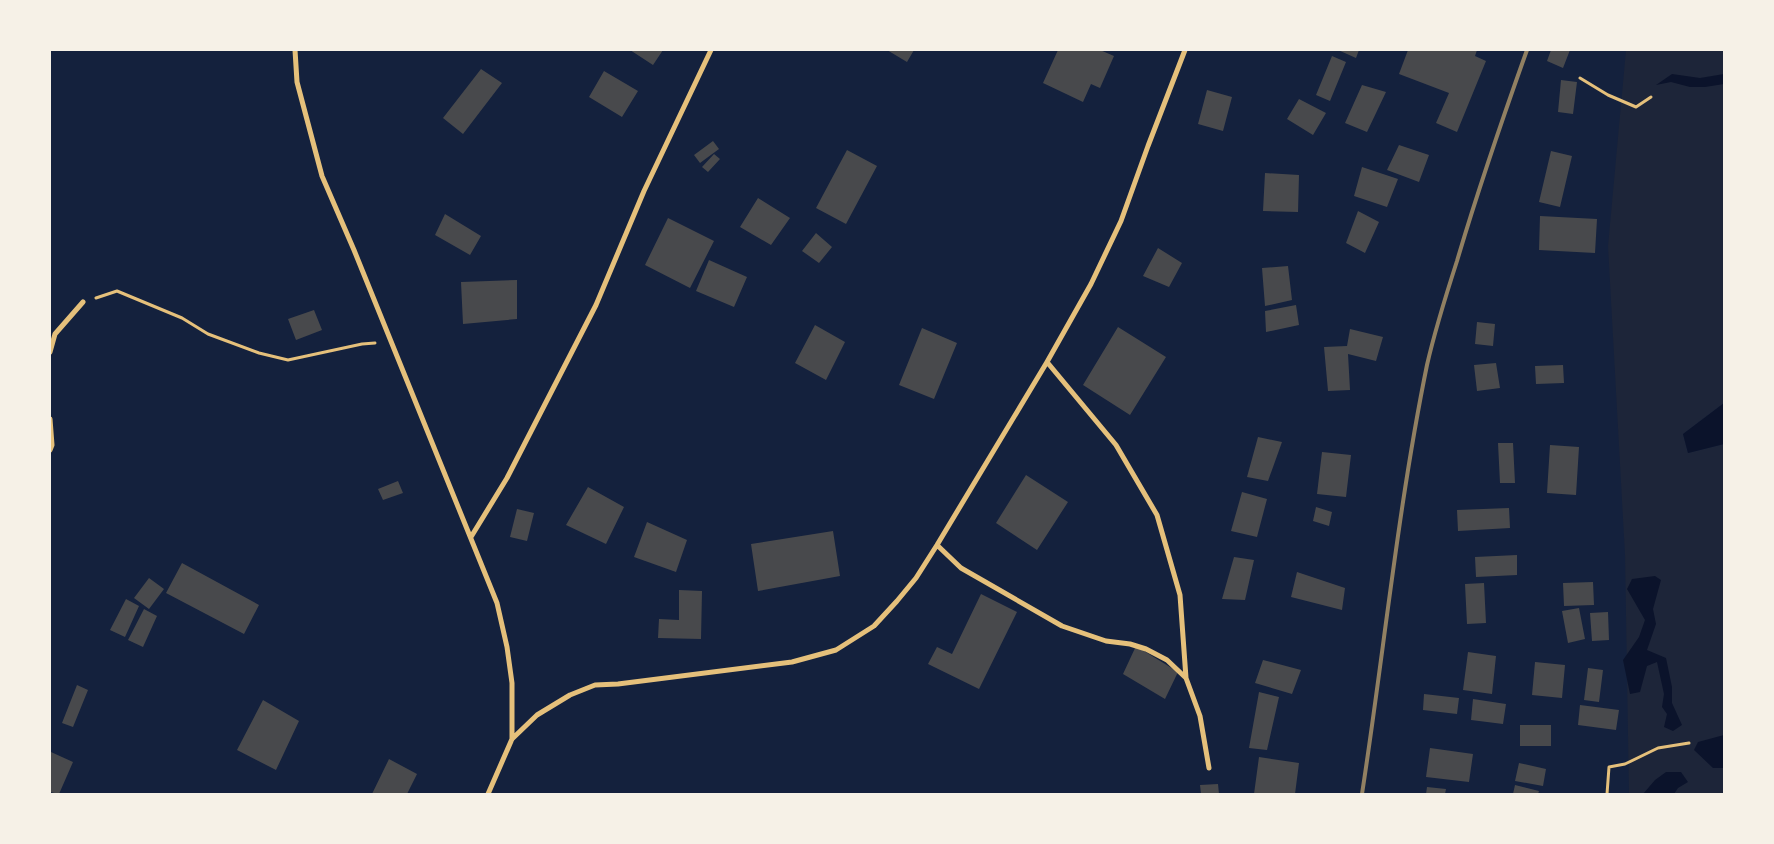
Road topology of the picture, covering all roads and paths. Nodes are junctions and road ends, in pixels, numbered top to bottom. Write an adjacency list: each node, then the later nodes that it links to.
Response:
1 (295, 50): 7 (street)
2 (711, 50): 12 (street)
3 (1185, 50): 9 (street)
4 (1580, 78): 5 (path)
5 (1651, 97)
6 (83, 302): 7 (path); 8 (street)
7 (391, 341): 12 (street)
8 (50, 352)
9 (1047, 362): 13 (street); 14 (street)
10 (50, 419): 11 (street)
11 (50, 450)
12 (471, 537): 15 (street)
13 (937, 545): 14 (street); 15 (street)
14 (1186, 678): 17 (street)
15 (512, 740): 18 (street)
16 (1689, 743): 19 (path)
17 (1209, 768)
18 (488, 794)
19 (1607, 794)

